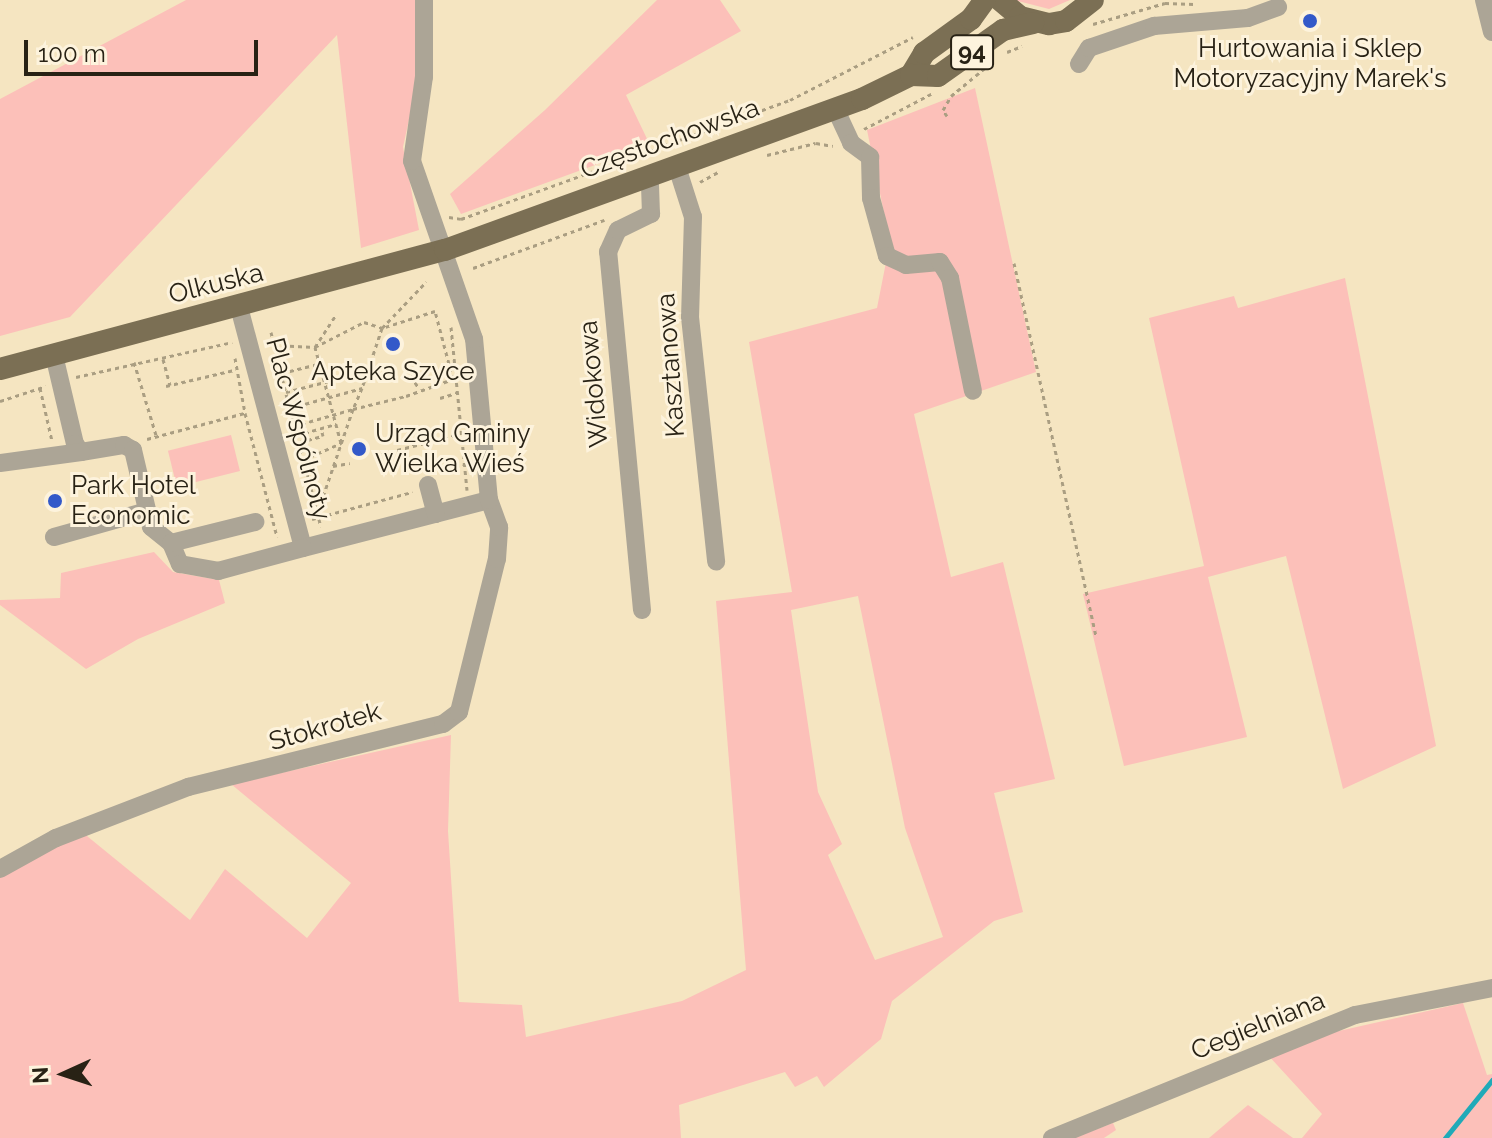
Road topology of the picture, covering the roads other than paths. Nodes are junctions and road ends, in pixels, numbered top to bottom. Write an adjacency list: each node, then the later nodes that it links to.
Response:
1 (424, 0): 14 (street)
2 (985, 0): 10 (main road, Częstochowska / 94)
3 (1000, 0): 7 (main road, 94)
4 (1484, 0): 8 (street)
5 (1278, 7): 9 (street)
6 (1088, 8): 7 (main road, 94)
7 (1034, 32): 10 (main road, Częstochowska / 94)
8 (1492, 32)
9 (1079, 64)
10 (911, 75): 11 (main road, Częstochowska / 94)
11 (835, 108): 12 (main road, Częstochowska / 94); 18 (street)
12 (677, 167): 13 (main road, Częstochowska / 94); 29 (street, Kasztanowa)
13 (650, 177): 14 (main road, Częstochowska / 94); 30 (street, Widokowa)
14 (445, 250): 15 (main road, Olkuska / 94); 22 (street)
15 (239, 307): 16 (main road, Olkuska / 94); 28 (street, Plac Wspólnoty)
16 (54, 355): 17 (main road, Olkuska / 94); 19 (street)
17 (0, 369)
18 (973, 391)
19 (81, 452): 20 (street); 23 (street)
20 (0, 463)
21 (424, 493): 24 (street)
22 (489, 500): 24 (street, Plac Wspólnoty); 31 (street, Stokrotek)
23 (147, 511): 26 (street); 27 (street)
24 (436, 514): 28 (street, Plac Wspólnoty)
25 (255, 522): 27 (street)
26 (54, 537)
27 (171, 543): 28 (street)
28 (303, 548)
29 (716, 562)
30 (642, 610)
31 (0, 869)
32 (1492, 988): 33 (street, Cegielniana)
33 (1052, 1138)

